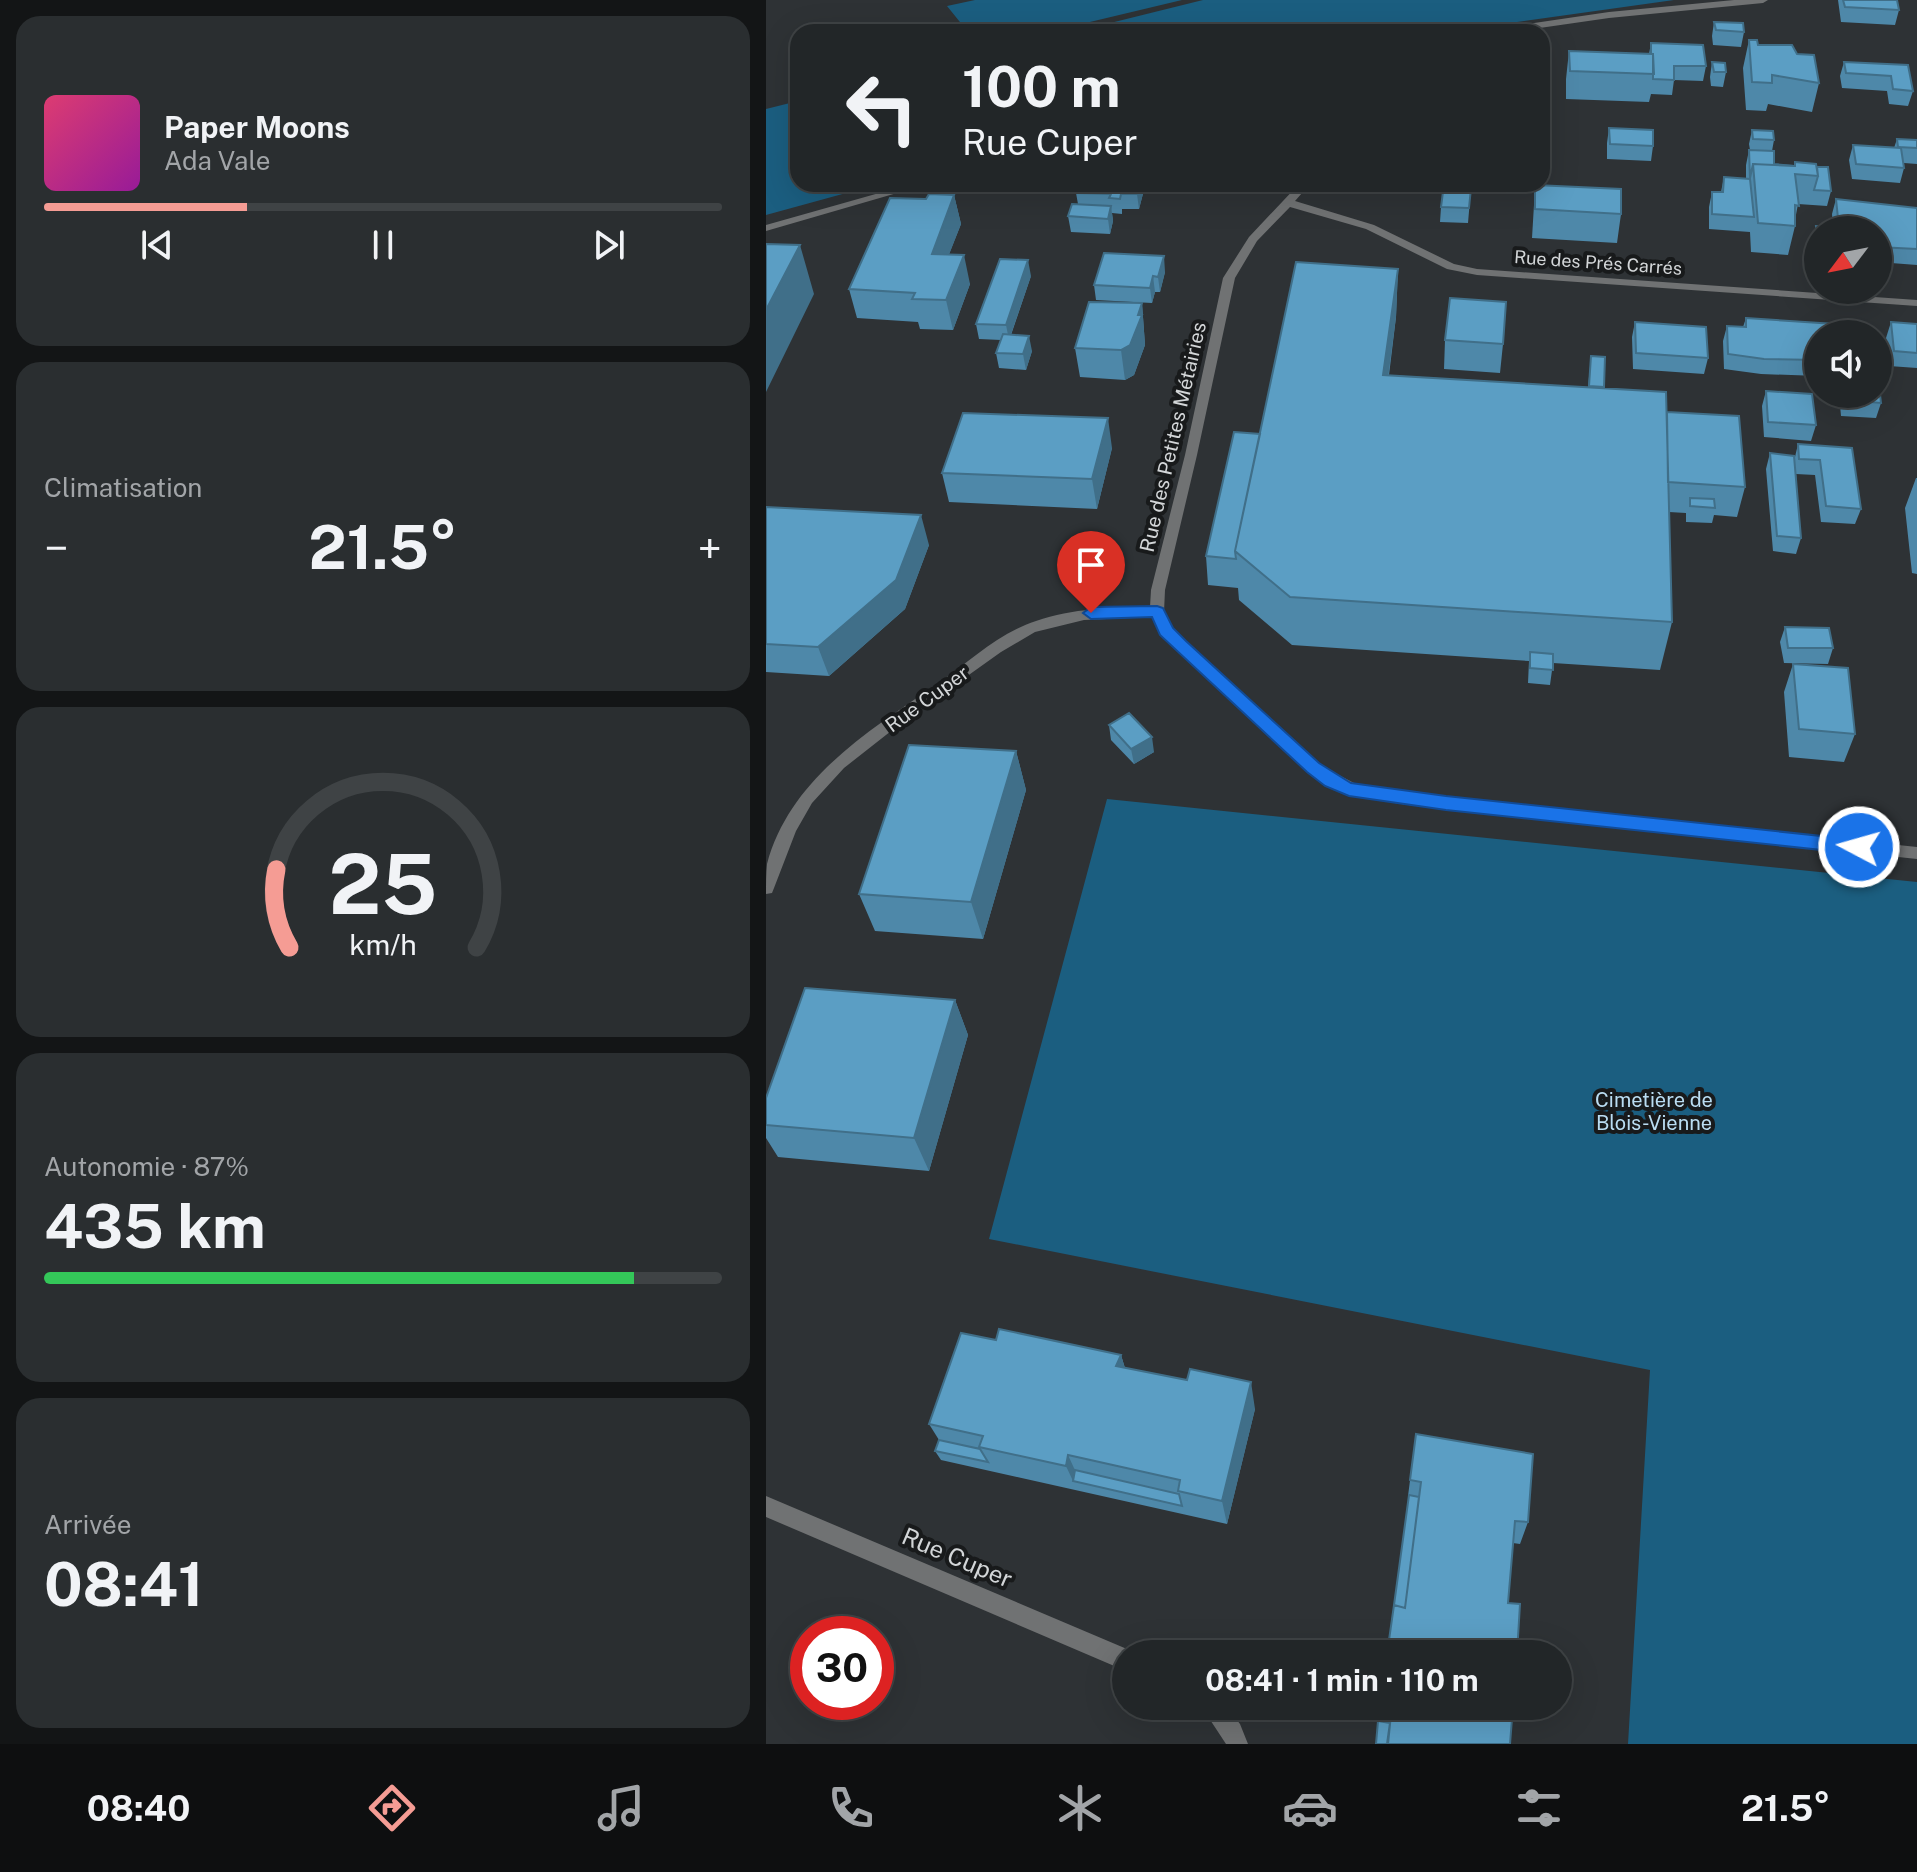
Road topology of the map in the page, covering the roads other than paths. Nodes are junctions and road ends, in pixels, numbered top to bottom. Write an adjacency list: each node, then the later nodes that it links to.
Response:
1 (1763, 0): 2 (street)
2 (1548, 24)
3 (894, 192): 6 (street)
4 (1298, 192): 5 (street, Rue des Petites Métairies)
5 (1289, 203): 7 (street, Rue des Prés Carrés); 8 (street, Rue des Petites Métairies)
6 (766, 228)
7 (1917, 303)
8 (1157, 612): 9 (street); 10 (street, Rue Cuper)
9 (1917, 853)
10 (766, 888)
11 (766, 1506): 12 (street, Rue Cuper)
12 (1112, 1654)
13 (1223, 1720): 14 (street)
14 (1237, 1744)

